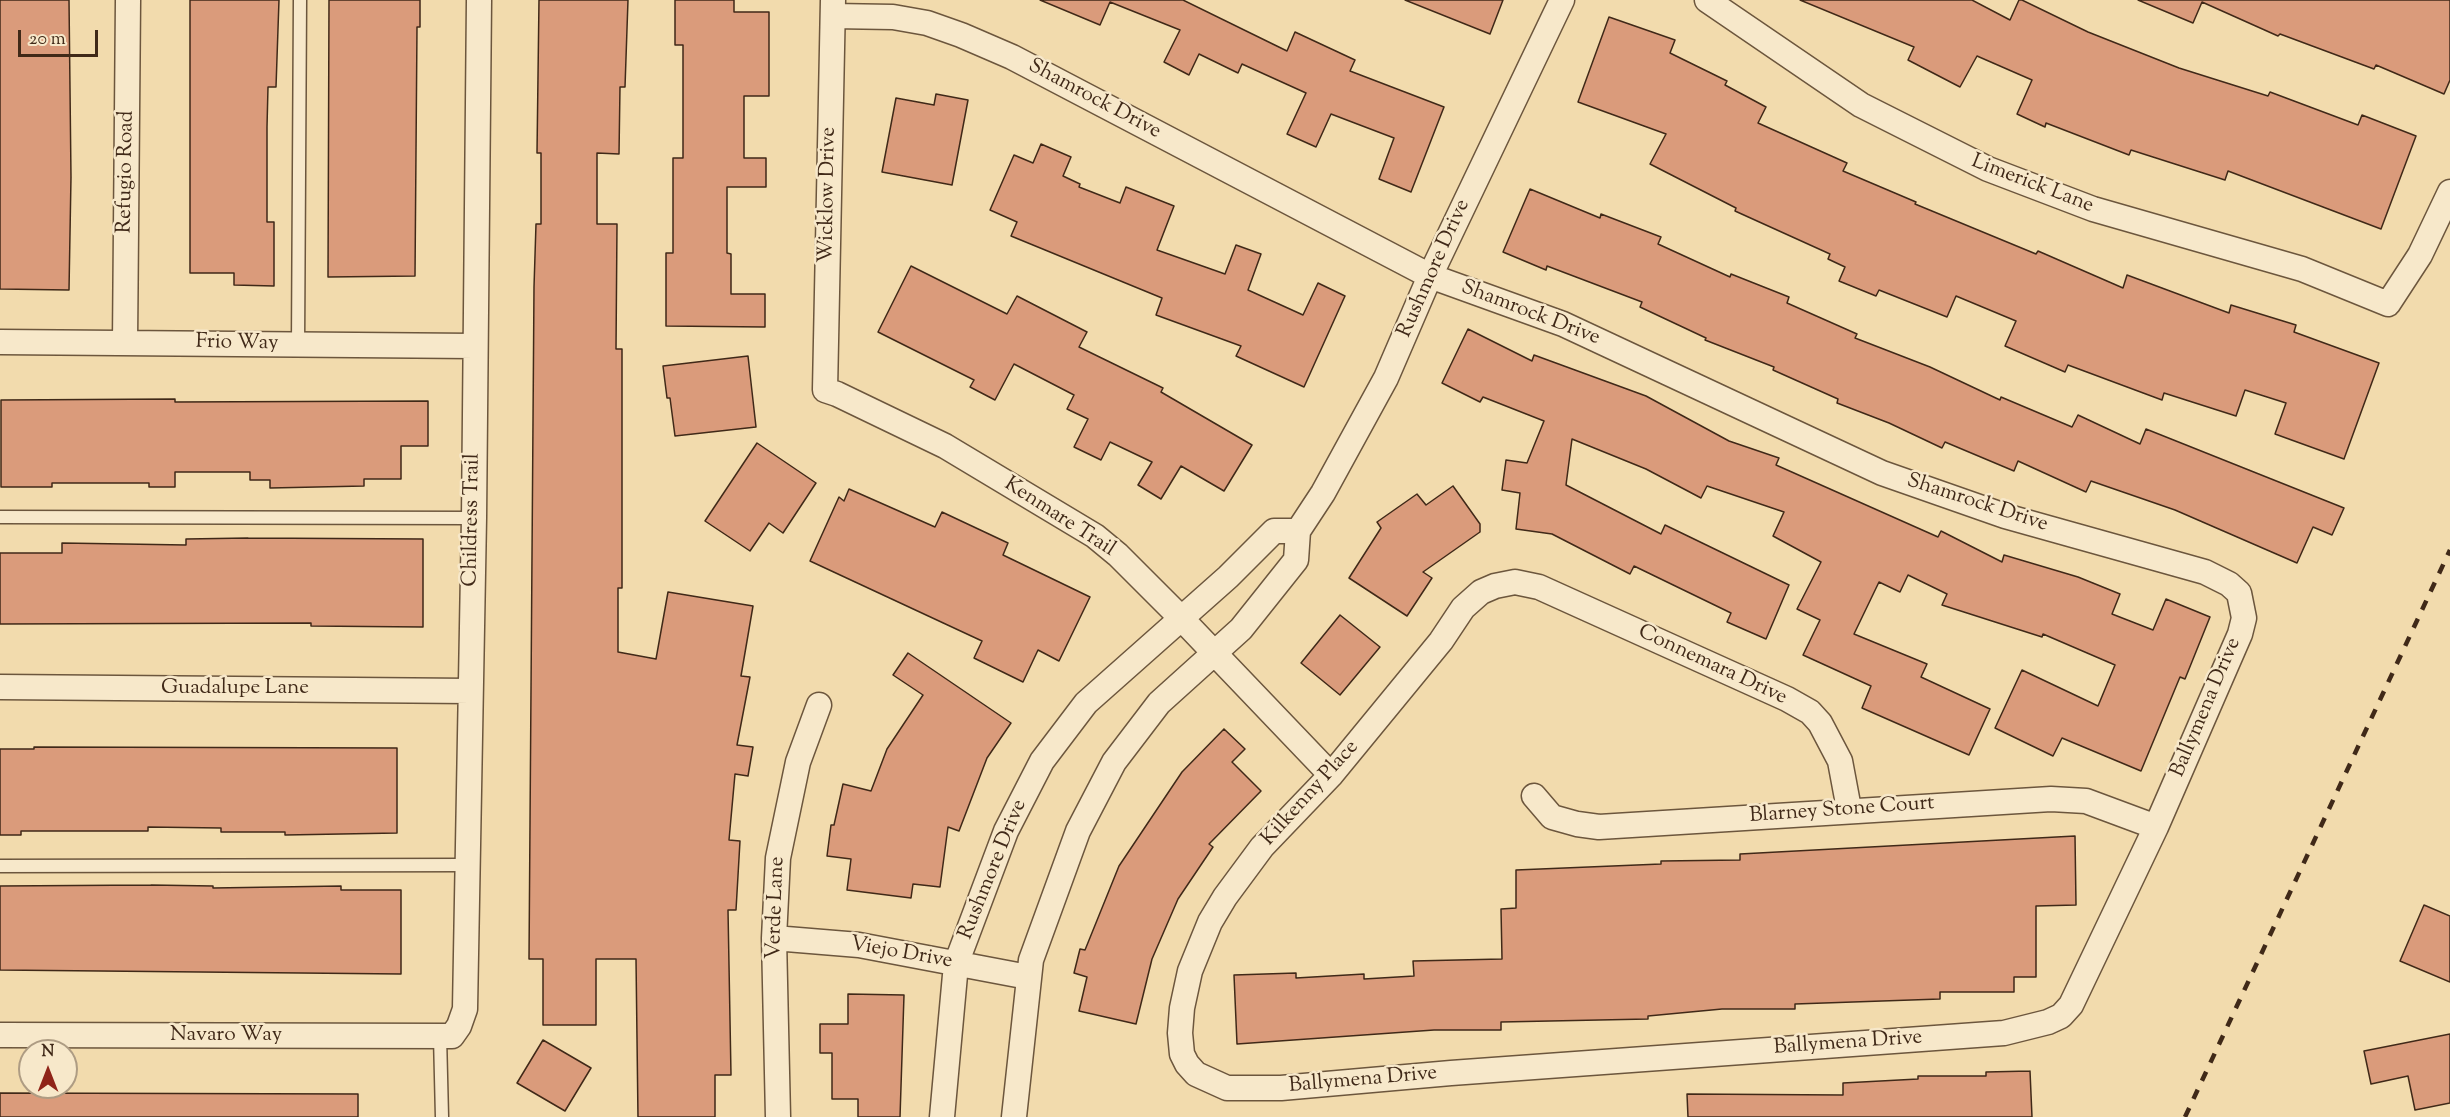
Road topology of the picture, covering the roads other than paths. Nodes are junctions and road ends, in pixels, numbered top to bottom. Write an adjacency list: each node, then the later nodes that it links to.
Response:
1 (128, 0): 10 (street, Refugio Road)
2 (300, 0): 11 (lane)
3 (479, 0): 12 (street, Childress Trail)
4 (1562, 0): 8 (street, Rushmore Drive)
5 (1707, 0): 7 (street, Limerick Lane)
6 (833, 8): 8 (street, Shamrock Drive); 13 (street, Wicklow Drive)
7 (2450, 192)
8 (1430, 276): 16 (street, Rushmore Drive); 18 (street, Shamrock Drive)
9 (0, 342): 10 (street, Frio Way)
10 (125, 343): 11 (street, Frio Way)
11 (298, 345): 12 (street, Frio Way)
12 (474, 346): 15 (street, Childress Trail)
13 (825, 390): 19 (street, Kenmare Trail)
14 (0, 517): 15 (lane)
15 (474, 519): 22 (street, Childress Trail)
16 (1298, 531): 19 (street, Rushmore Drive); 20 (street, Rushmore Drive)
17 (1515, 582): 24 (street, Kilkenny Place); 26 (street, Connemara Drive)
18 (2240, 593): 27 (street, Ballymena Drive)
19 (1180, 617): 20 (street, Kenmare Trail); 31 (street, Rushmore Drive)
20 (1215, 655): 24 (street, Kenmare Trail); 32 (street, Rushmore Drive)
21 (0, 687): 22 (street, Guadalupe Lane)
22 (470, 691): 28 (street, Childress Trail)
23 (819, 705): 30 (street, Verde Lane)
24 (1332, 775): 35 (street, Kilkenny Place)
25 (1534, 796): 26 (street, Blarney Stone Court)
26 (1849, 809): 27 (street, Blarney Stone Court)
27 (2156, 827): 35 (street, Ballymena Drive)
28 (467, 865): 29 (lane); 34 (street, Childress Trail)
29 (0, 866)
30 (774, 938): 31 (street, Viejo Drive); 37 (street, Verde Lane)
31 (956, 964): 32 (street, Viejo Drive); 38 (street, Rushmore Drive)
32 (1028, 976): 39 (street, Rushmore Drive)
33 (0, 1035): 34 (street, Navaro Way)
34 (446, 1036): 36 (lane)
35 (1182, 1054)
36 (442, 1117)
37 (778, 1117)
38 (942, 1117)
39 (1014, 1117)

